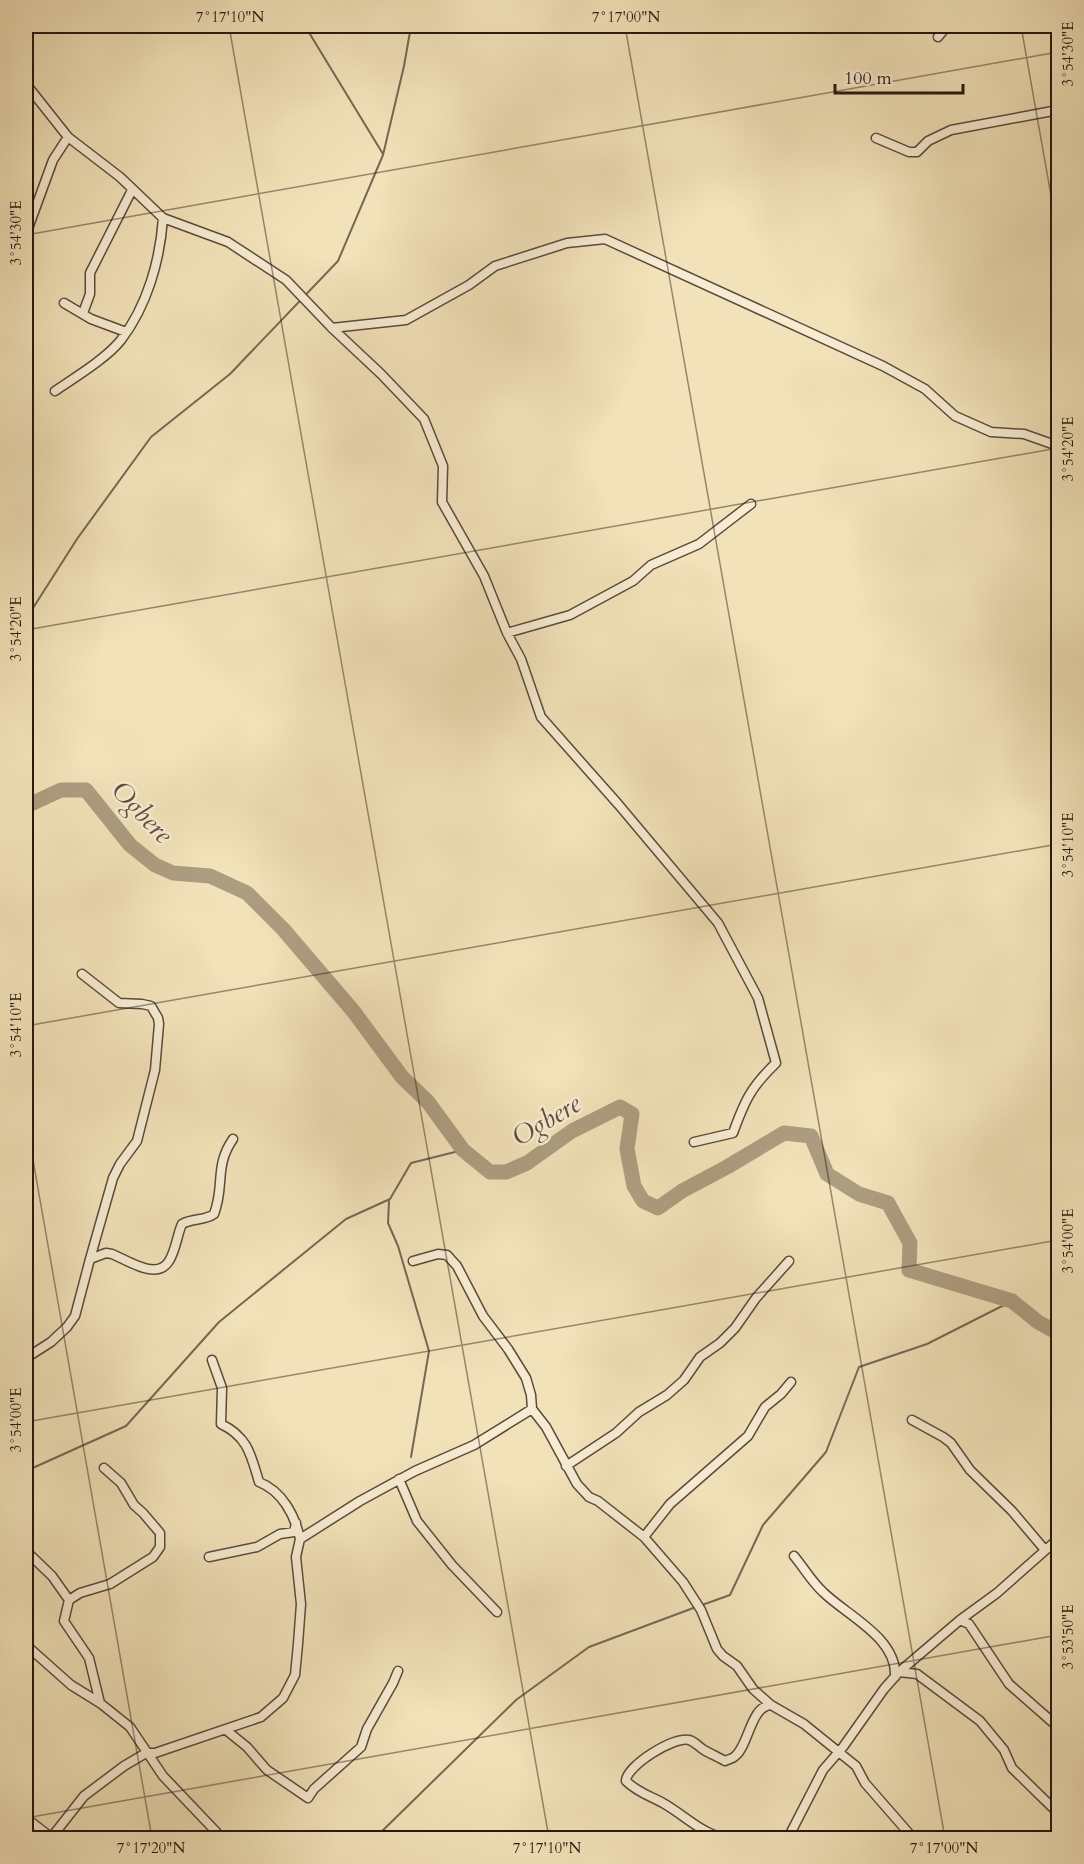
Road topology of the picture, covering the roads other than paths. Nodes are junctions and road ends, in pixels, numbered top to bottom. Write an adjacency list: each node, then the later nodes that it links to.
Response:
1 (947, 26): 2 (street)
2 (938, 37)
3 (26, 84): 5 (street)
4 (1059, 110): 6 (street)
5 (68, 137): 7 (street); 9 (street)
6 (876, 138)
7 (132, 190): 8 (street); 11 (street)
8 (163, 218): 12 (street); 13 (street)
9 (26, 234)
10 (64, 303): 11 (street)
11 (83, 313): 13 (street)
12 (332, 328): 15 (street); 17 (street)
13 (126, 332): 14 (street)
14 (55, 391)
15 (1059, 446)
16 (751, 504): 17 (street)
17 (507, 633): 20 (street)
18 (82, 975): 21 (street)
19 (233, 1139): 21 (street)
20 (694, 1142)
21 (90, 1259): 24 (street)
22 (413, 1261): 27 (street)
23 (789, 1261): 29 (street)
24 (26, 1358)
25 (212, 1360): 32 (street)
26 (791, 1382): 33 (street)
27 (532, 1409): 29 (street); 31 (street)
28 (912, 1420): 36 (street)
29 (566, 1466): 33 (street)
30 (104, 1468): 40 (street)
31 (399, 1479): 34 (street); 41 (street)
32 (297, 1523): 34 (street); 39 (street)
33 (644, 1537): 47 (street)
34 (300, 1539): 49 (street)
35 (1059, 1539): 36 (street)
36 (1045, 1550): 42 (street)
37 (26, 1551): 40 (street)
38 (794, 1556): 45 (street)
39 (209, 1557)
40 (69, 1600): 46 (street)
41 (497, 1612)
42 (960, 1620): 45 (street); 48 (street)
43 (26, 1645): 46 (street)
44 (398, 1671): 49 (street)
45 (897, 1675): 50 (street); 52 (street)
46 (100, 1703): 51 (street)
47 (771, 1705): 50 (street); 56 (street)
48 (1059, 1727)
49 (226, 1730): 51 (street)
50 (838, 1752): 57 (street); 58 (street)
51 (146, 1753): 54 (street); 55 (street)
52 (1059, 1813)
53 (26, 1818): 54 (street)
54 (51, 1838)
55 (222, 1839)
56 (723, 1839)
57 (788, 1839)
58 (913, 1839)

